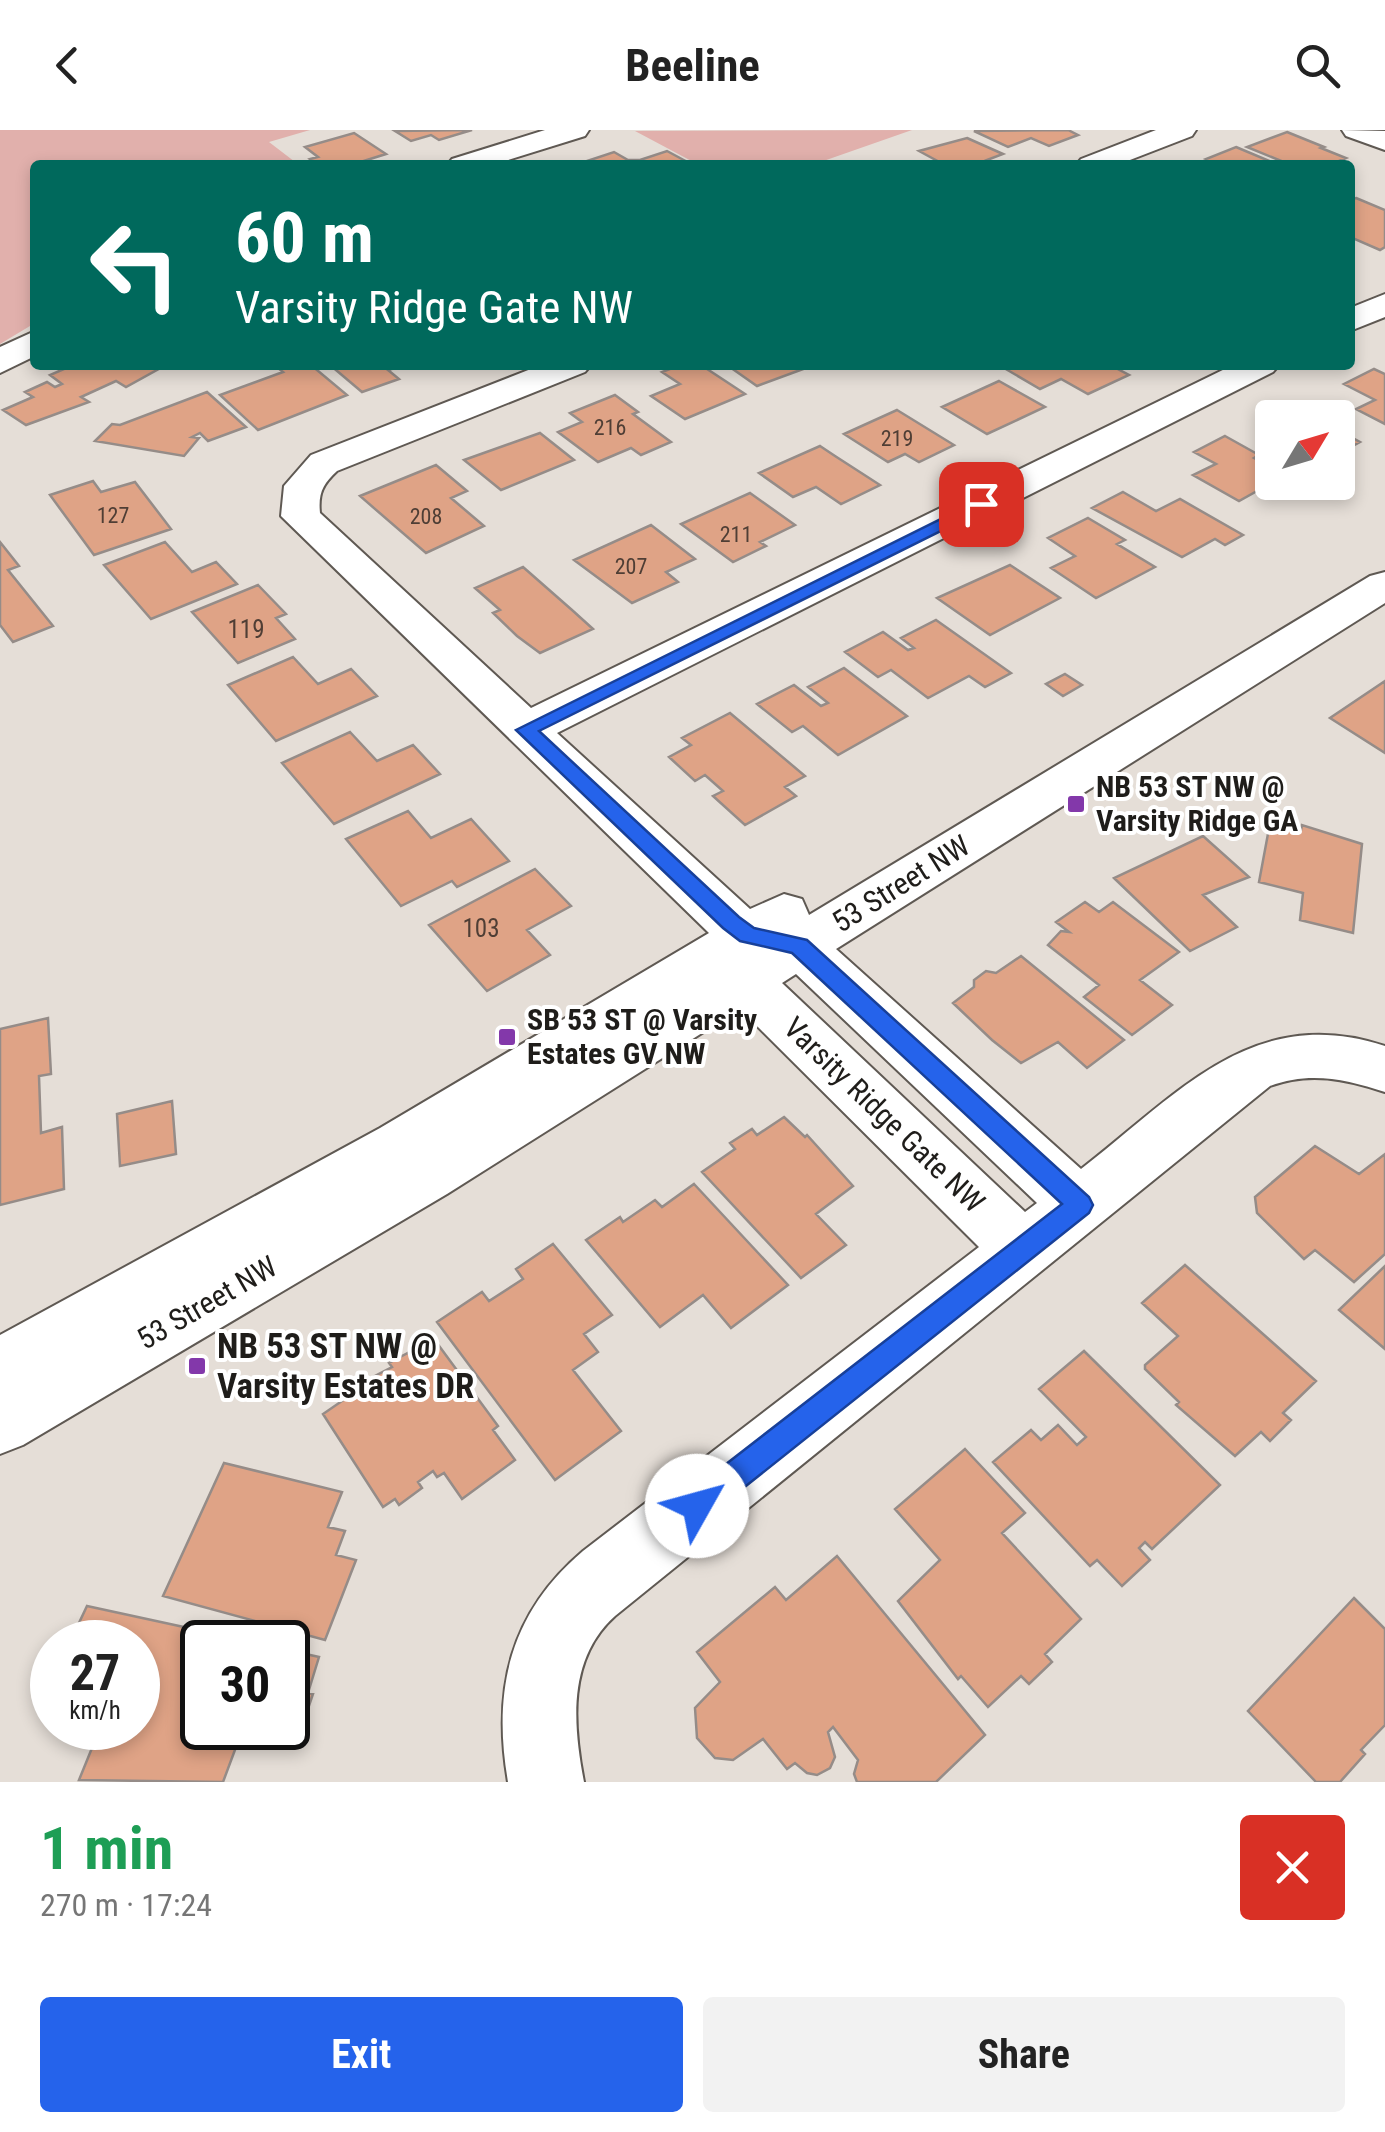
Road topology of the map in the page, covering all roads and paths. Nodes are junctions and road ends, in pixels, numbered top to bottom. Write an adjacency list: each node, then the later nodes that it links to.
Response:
1 (574, 130): 5 (street)
2 (1182, 130): 6 (street)
3 (1356, 130): 4 (street)
4 (1385, 142)
5 (478, 160)
6 (1104, 160)
7 (1385, 304): 8 (street)
8 (1355, 319)
9 (30, 344): 10 (street)
10 (0, 362)
11 (560, 370): 14 (street)
12 (1251, 370): 14 (street)
13 (1374, 582): 15 (street, 53 Street NW)
14 (526, 730): 15 (street)
15 (764, 954): 17 (street); 18 (street, Varsity Ridge Gate NW); 19 (street, 53 Street NW); 20 (street, 53 Street NW)
16 (1385, 1069): 17 (street)
17 (1080, 1205): 18 (street)
18 (1023, 1250): 21 (street)
19 (0, 1368)
20 (0, 1422)
21 (546, 1782)

